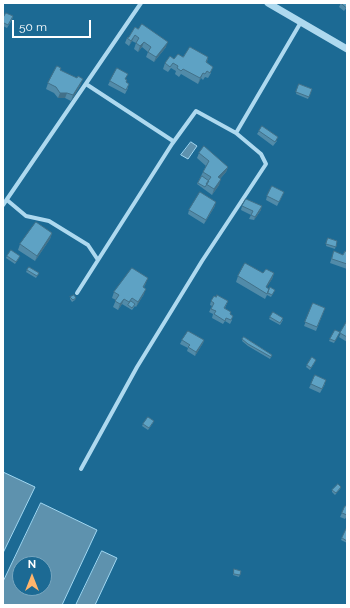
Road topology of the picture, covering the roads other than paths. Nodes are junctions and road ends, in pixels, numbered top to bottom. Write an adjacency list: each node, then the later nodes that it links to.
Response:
1 (141, 3): 5 (street)
2 (268, 3): 3 (street)
3 (300, 22): 4 (street); 6 (street)
4 (347, 49)
5 (86, 84): 7 (street); 8 (street)
6 (236, 133): 7 (street); 12 (street)
7 (173, 141): 10 (street)
8 (6, 200): 9 (street); 10 (street)
9 (3, 205)
10 (98, 260): 11 (street)
11 (77, 293)
12 (81, 469)

